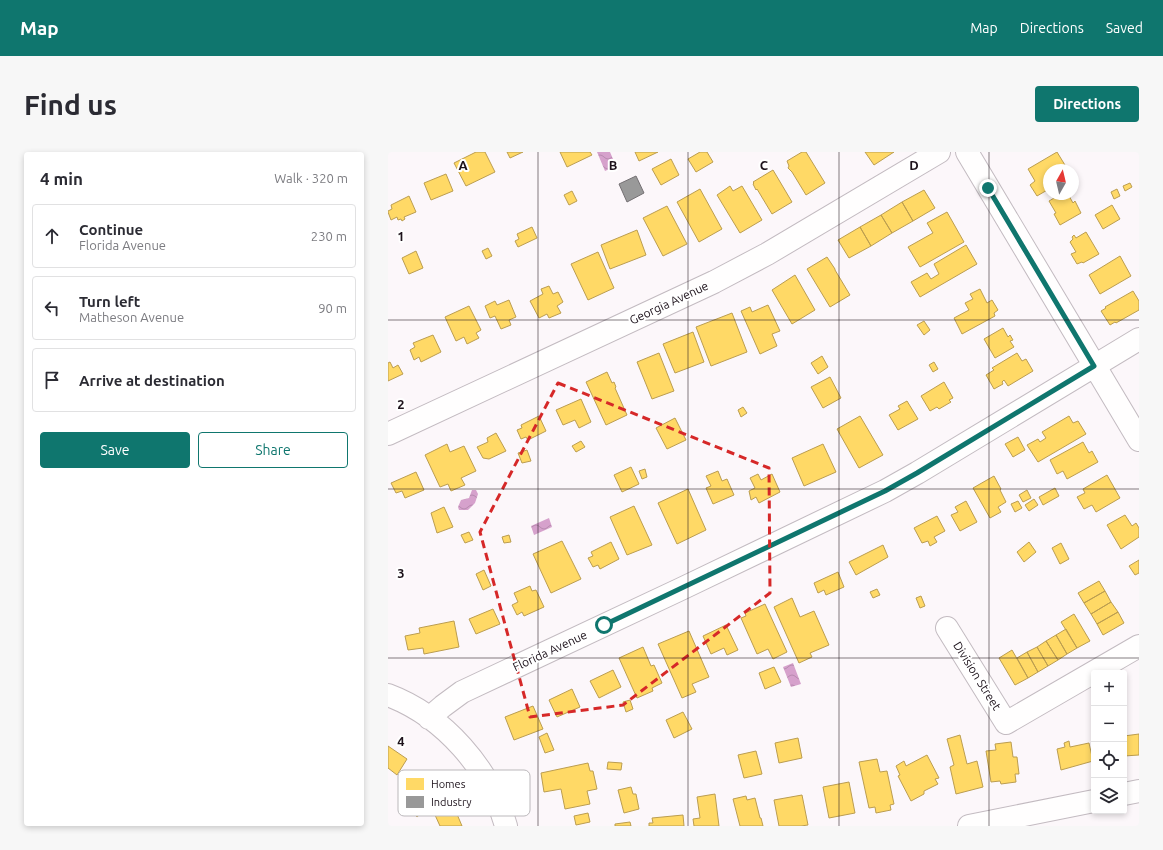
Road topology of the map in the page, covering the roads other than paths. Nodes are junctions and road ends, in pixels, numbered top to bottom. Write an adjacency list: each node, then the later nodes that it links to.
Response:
1 (939, 152): 5 (street, Georgia Avenue)
2 (967, 152): 4 (street)
3 (1139, 339): 4 (street, Florida Avenue)
4 (1094, 366): 6 (street); 10 (street, Florida Avenue)
5 (388, 434)
6 (1139, 440)
7 (947, 628): 8 (street, Division Street)
8 (1139, 646)
9 (388, 695): 10 (street)
10 (430, 718): 11 (street)
11 (480, 770)
12 (1139, 791): 13 (street)
13 (1127, 793)
14 (1091, 801): 17 (street)
15 (503, 816): 16 (street)
16 (506, 826)
17 (969, 826)

